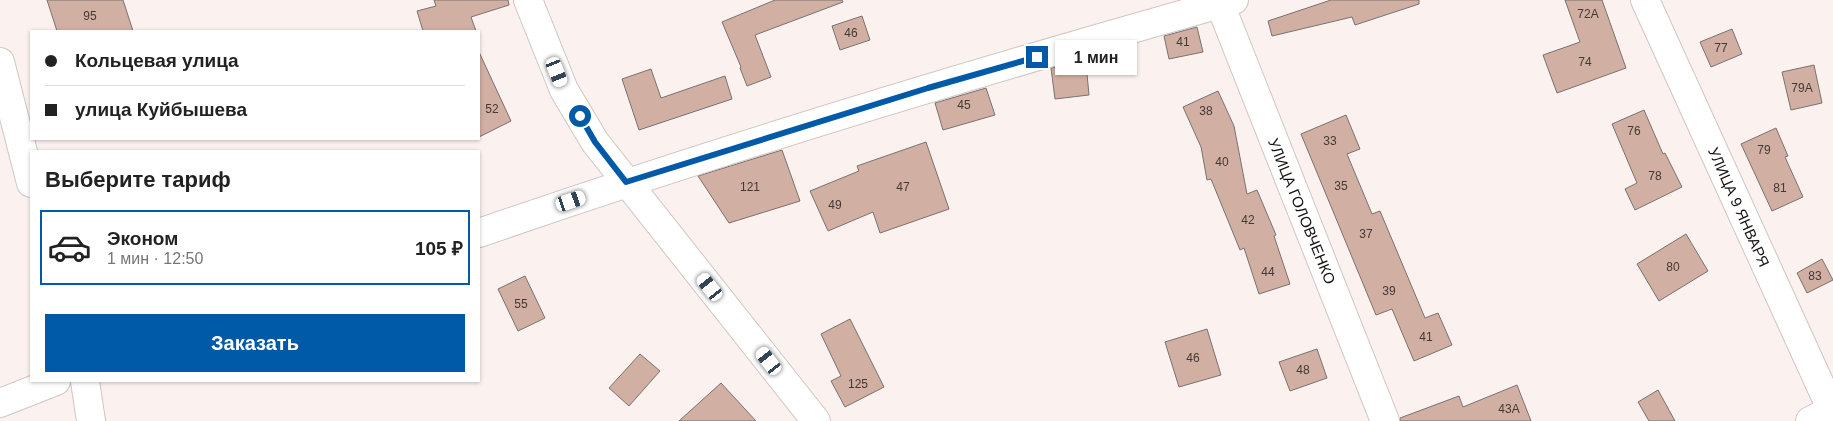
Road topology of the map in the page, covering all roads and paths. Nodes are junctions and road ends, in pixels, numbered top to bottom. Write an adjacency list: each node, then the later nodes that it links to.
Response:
1 (528, 0): 6 (street)
2 (1645, 0): 11 (street, УЛИЦА 9 ЯНВАРЯ)
3 (1225, 1): 6 (street); 14 (street, УЛИЦА ГОЛОВЧЕНКО)
4 (0, 62): 5 (street)
5 (30, 179)
6 (626, 182): 7 (street); 13 (street)
7 (480, 233)
8 (53, 382): 10 (street)
9 (85, 382): 12 (street)
10 (0, 403)
11 (1827, 413)
12 (91, 421)
13 (816, 421)
14 (1384, 421)

